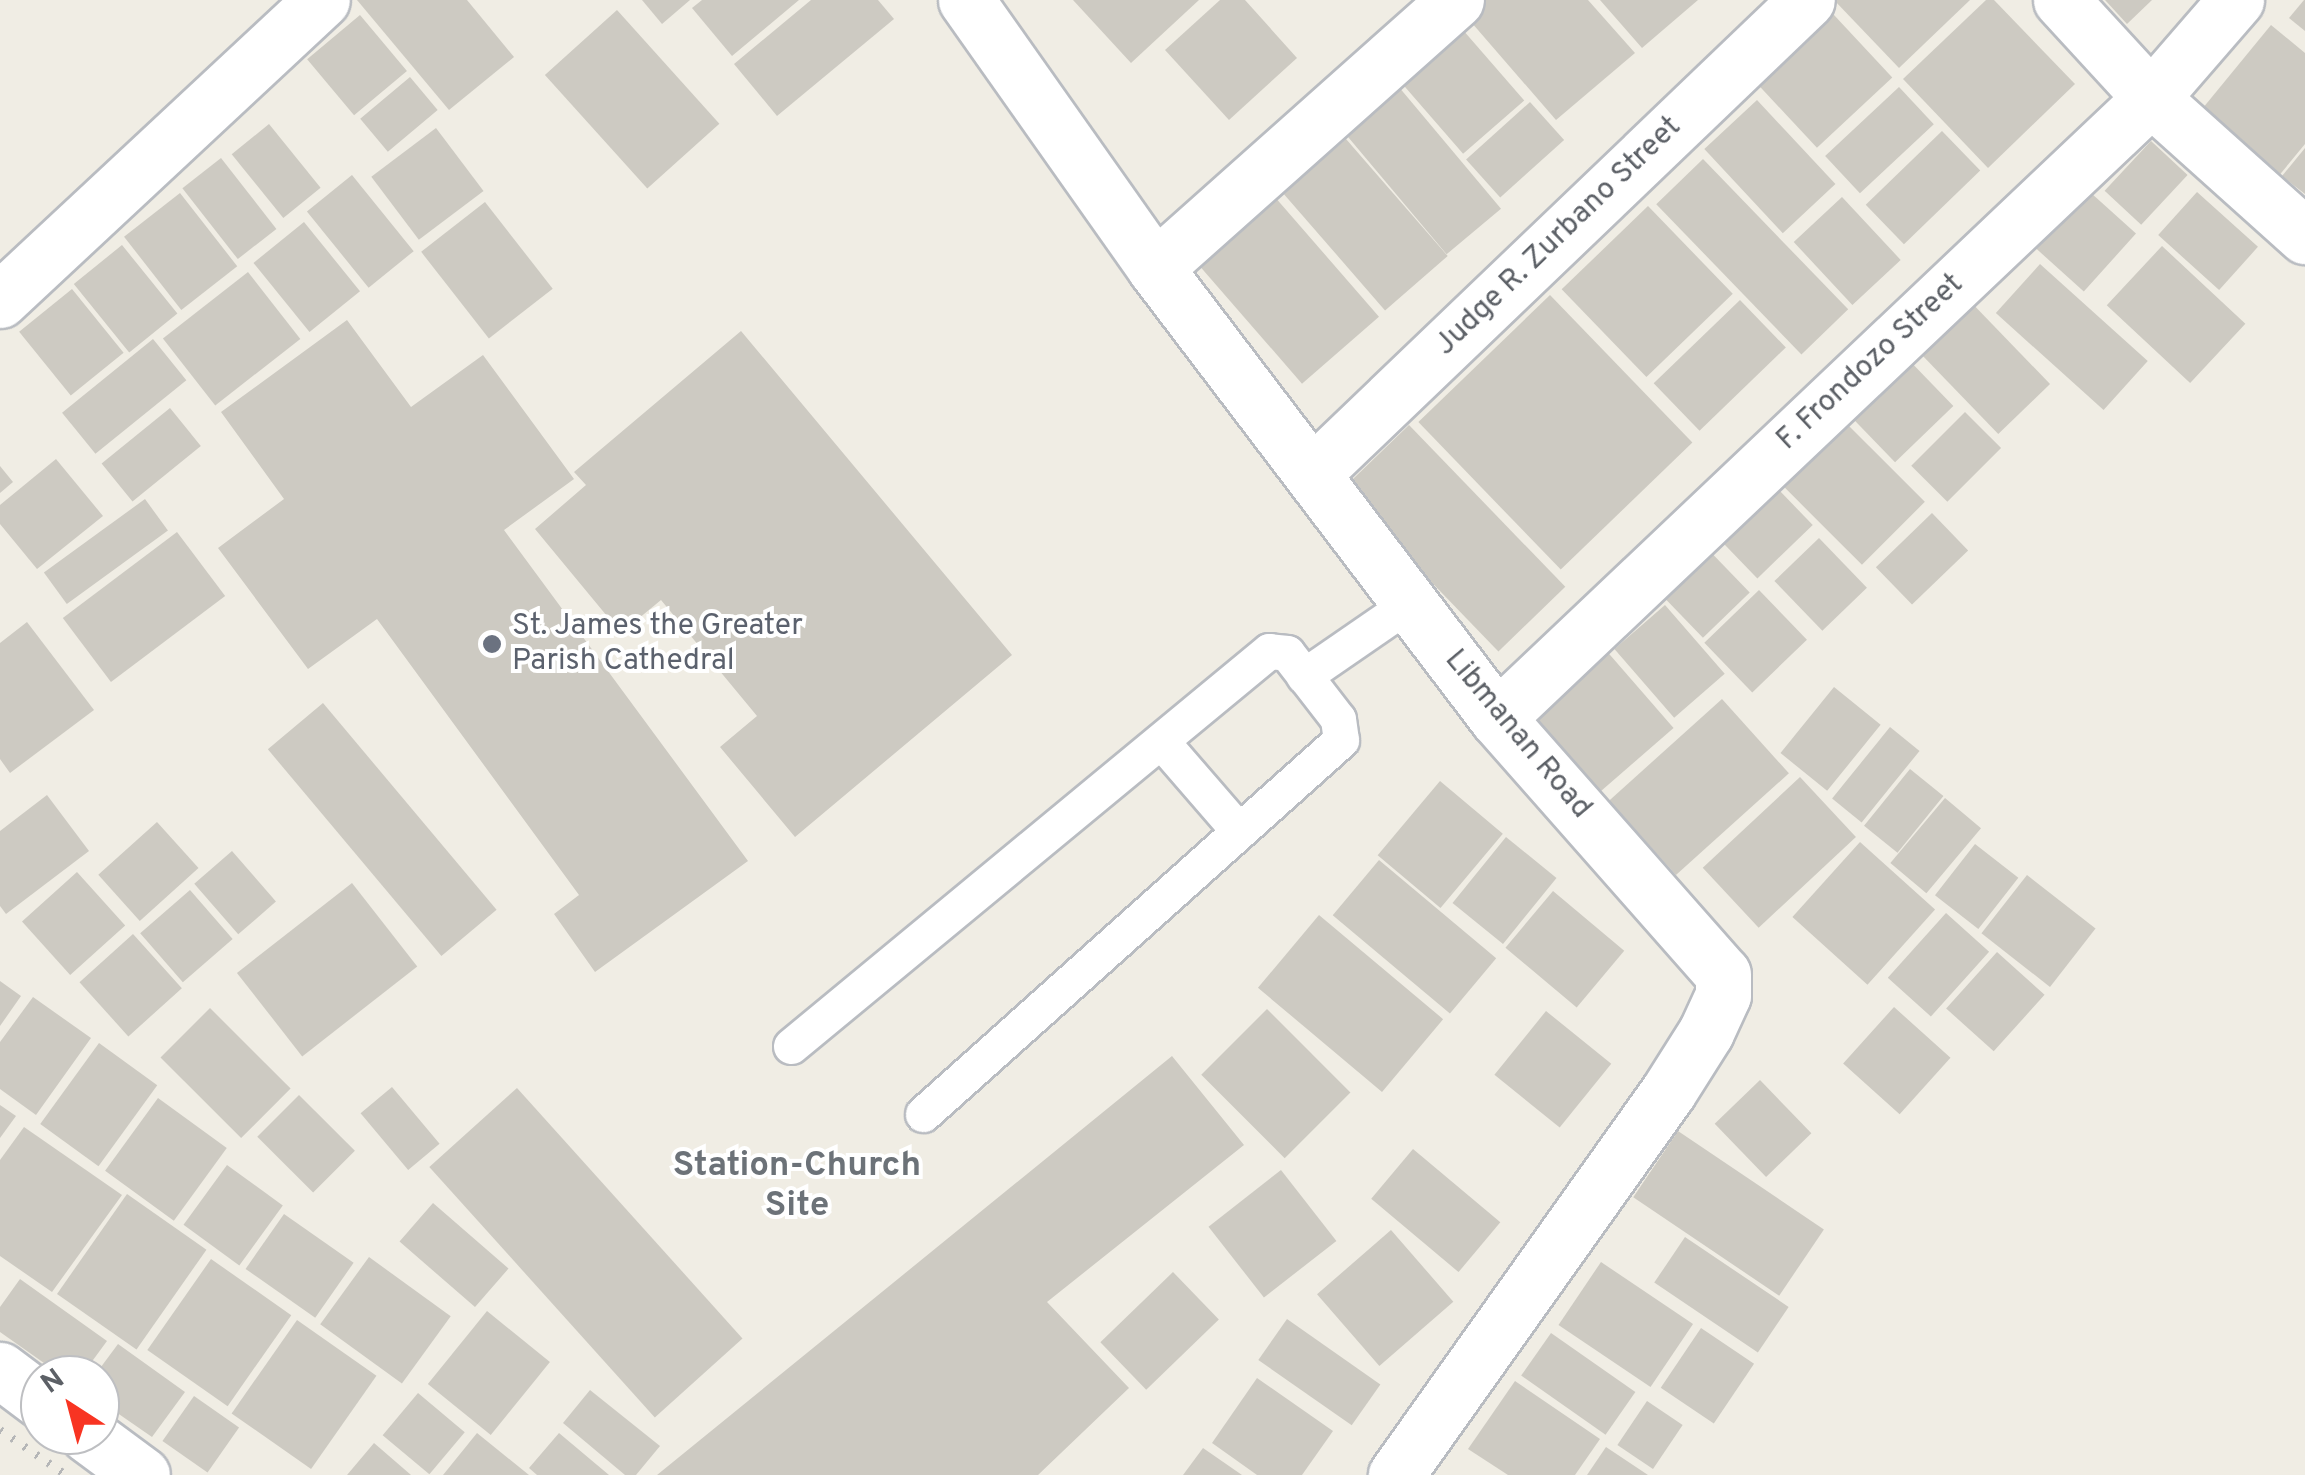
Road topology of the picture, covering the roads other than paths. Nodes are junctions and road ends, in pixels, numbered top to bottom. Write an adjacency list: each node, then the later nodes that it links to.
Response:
1 (322, 0): 10 (street)
2 (1456, 0): 9 (street)
3 (1807, 0): 11 (street, Judge R. Zurbano Street)
4 (2062, 0): 7 (street)
5 (2236, 0): 7 (street, F. Frondozo Street)
6 (979, 5): 9 (street, Libmanan Road)
7 (2151, 98): 8 (street); 14 (street, F. Frondozo Street)
8 (2305, 236)
9 (1155, 268): 11 (street, Libmanan Road)
10 (0, 300)
11 (1312, 474): 12 (street, Libmanan Road)
12 (1410, 603): 13 (lane); 14 (street, Libmanan Road)
13 (1304, 676): 15 (lane); 16 (lane)
14 (1497, 718): 21 (street, Libmanan Road)
15 (1161, 741): 16 (lane); 17 (lane)
16 (1239, 832): 18 (lane)
17 (791, 1046)
18 (924, 1114)
19 (115, 1455): 20 (street)
20 (142, 1475)
21 (1396, 1475)

